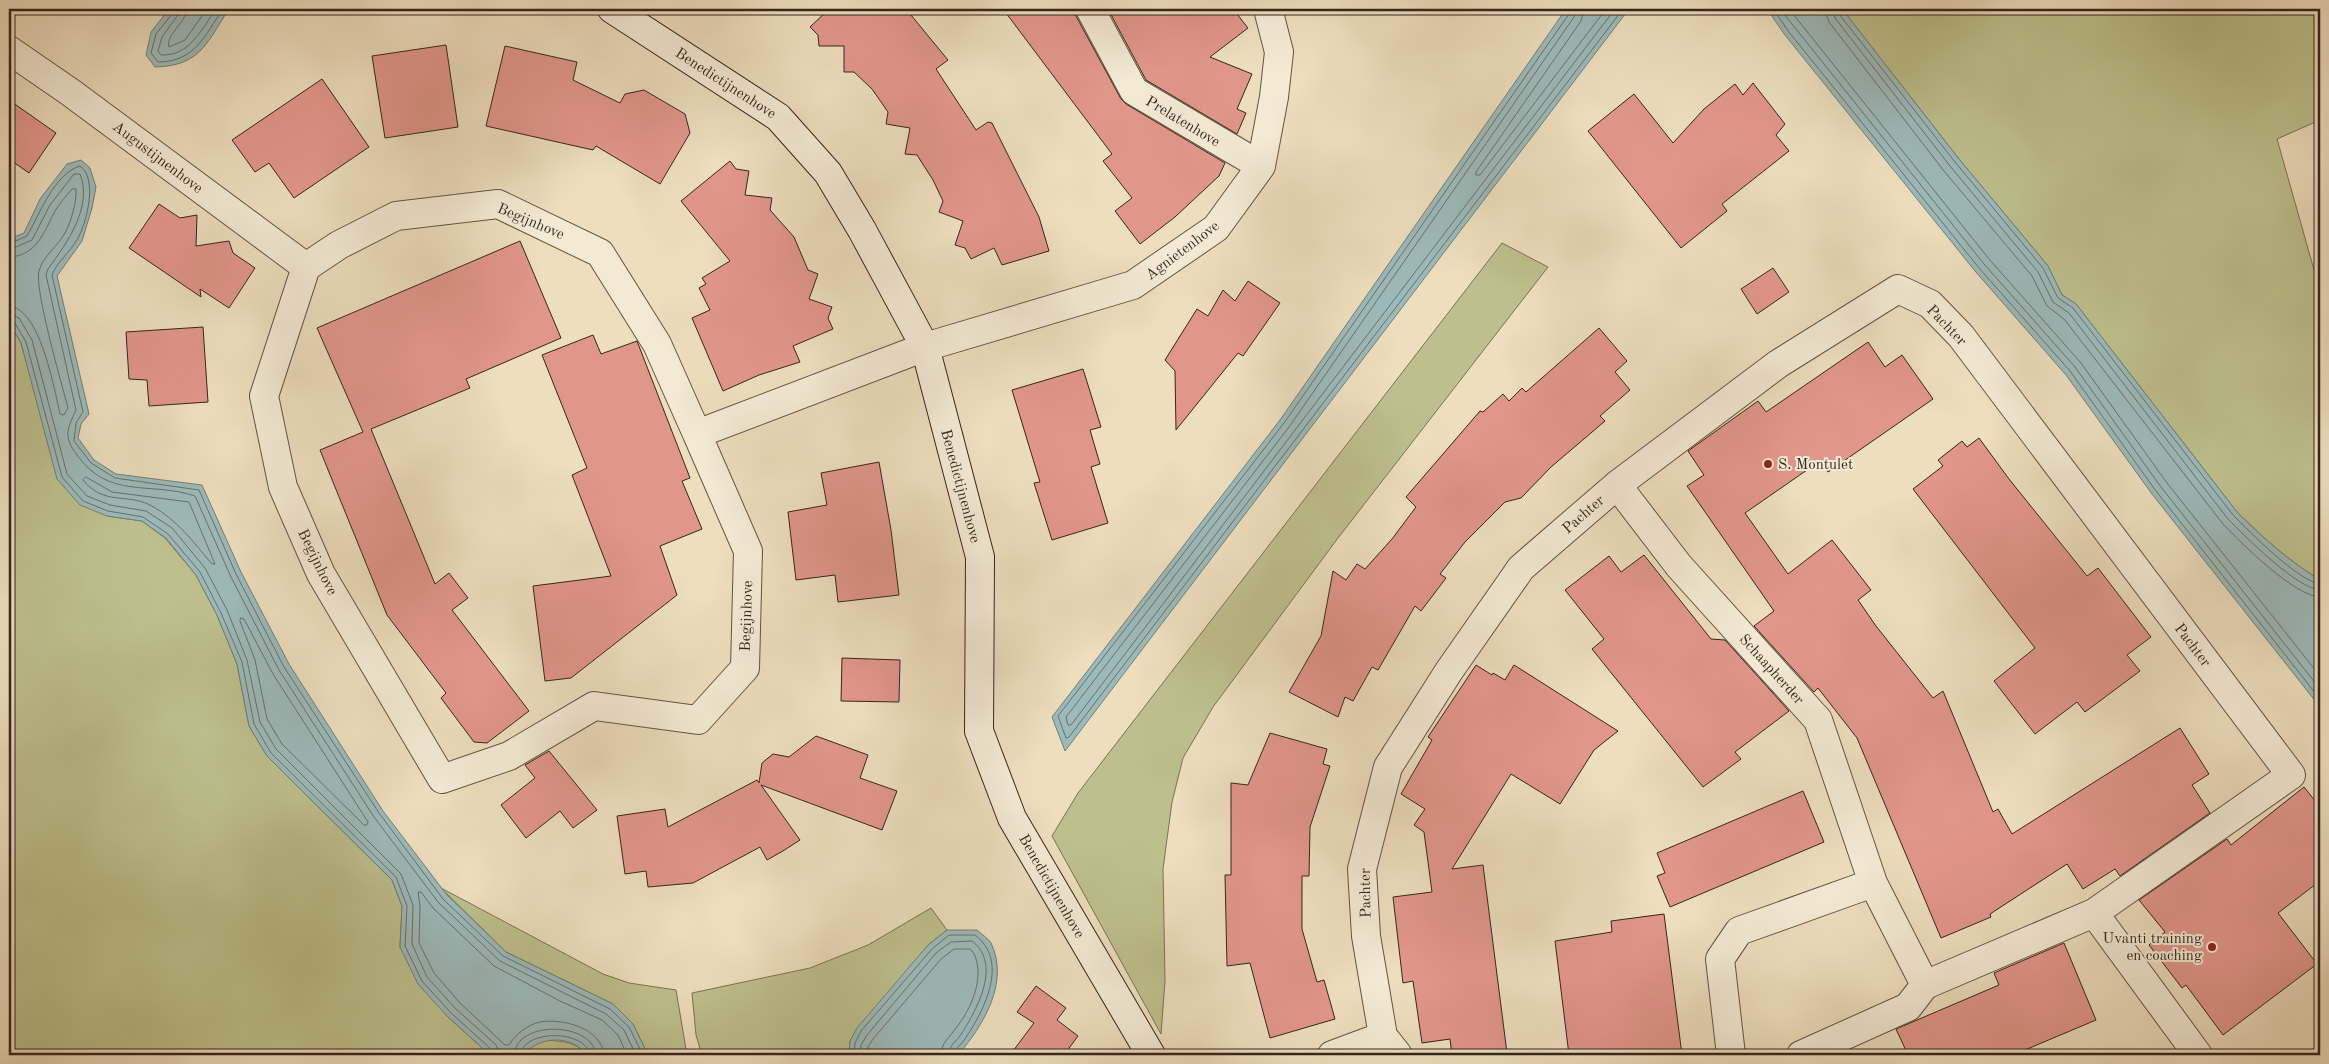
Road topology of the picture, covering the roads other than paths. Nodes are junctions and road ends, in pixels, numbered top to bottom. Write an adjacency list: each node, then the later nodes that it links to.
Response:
1 (612, 9): 7 (street, Benedictijnenhove)
2 (1090, 9): 5 (street, Prelatenhove)
3 (1268, 9): 5 (street, Agnietenhove)
4 (9, 50): 6 (street, Augustijnenhove)
5 (1261, 166): 7 (street, Agnietenhove)
6 (306, 267): 8 (street, Begijnhove); 8 (street, Begijnhove)
7 (925, 347): 8 (street); 14 (street, Benedictijnenhove)
8 (697, 434)
9 (1617, 484): 10 (street, Schaapherder); 11 (street, Pachter); 13 (street, Pachter)
10 (1873, 883): 12 (street, Schaapherder); 16 (street)
11 (2094, 913): 12 (street); 18 (street)
12 (1925, 985): 17 (street)
13 (1390, 1045): 15 (street)
14 (1152, 1055)
15 (1332, 1055)
16 (1731, 1055)
17 (1801, 1055)
18 (2198, 1055)

